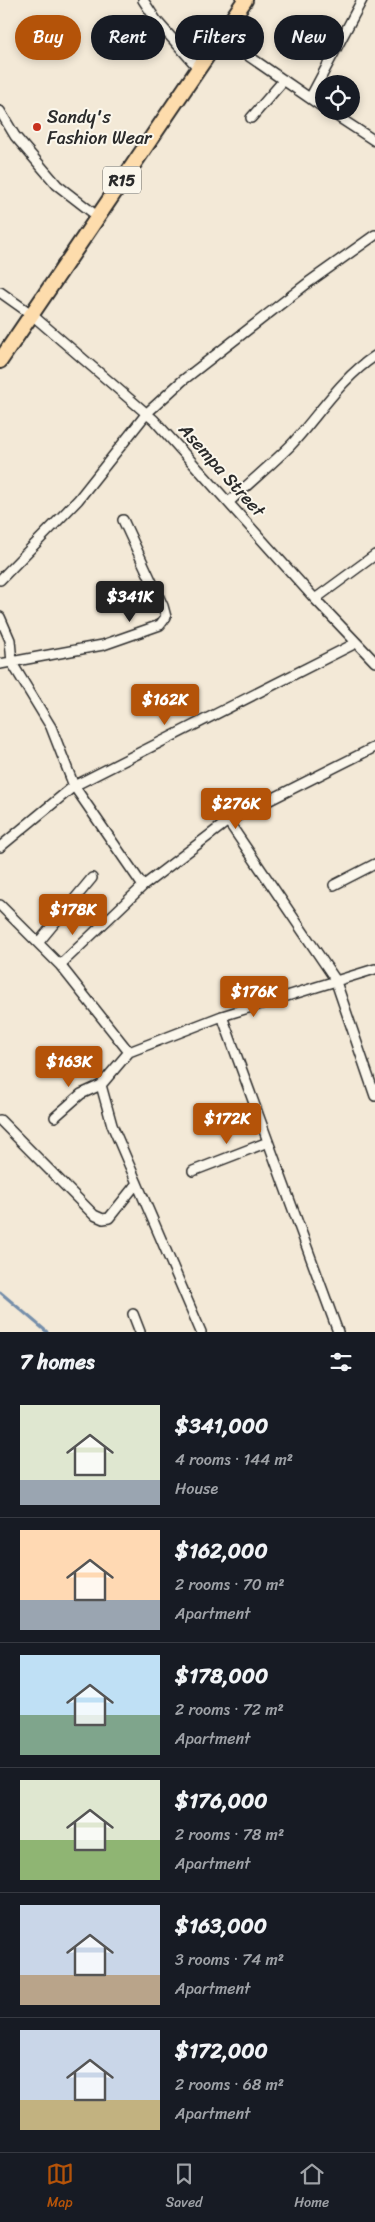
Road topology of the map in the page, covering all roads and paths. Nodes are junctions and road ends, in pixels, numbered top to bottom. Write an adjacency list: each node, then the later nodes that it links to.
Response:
1 (144, 0): 7 (street)
2 (245, 0): 4 (main road, R15)
3 (362, 0): 9 (street)
4 (235, 15)
5 (205, 60): 7 (main road, R15)
6 (254, 60): 8 (street)
7 (199, 69): 15 (main road, R15)
8 (284, 80): 9 (street); 12 (street)
9 (310, 98): 10 (street)
10 (315, 102)
11 (0, 111): 15 (street)
12 (251, 118)
13 (343, 120): 14 (street)
14 (375, 141)
15 (97, 216): 18 (main road, R15)
16 (375, 236): 21 (street)
17 (0, 292): 18 (street, Asempa Street)
18 (32, 314): 20 (main road, R15); 21 (street, Asempa Street)
19 (375, 356): 22 (street)
20 (0, 361)
21 (147, 413): 22 (street, Asempa Street); 25 (street)
22 (228, 502): 26 (street, Asempa Street)
23 (123, 520): 30 (street)
24 (375, 555): 26 (street)
25 (0, 580)
26 (315, 599): 28 (street, Asempa Street)
27 (0, 617): 30 (street)
28 (356, 643): 29 (street, Asempa Street); 33 (street)
29 (375, 662)
30 (12, 663): 31 (street); 33 (street)
31 (0, 664)
32 (374, 750): 34 (street)
33 (74, 786): 35 (street); 39 (street)
34 (228, 821): 39 (street); 44 (street)
35 (0, 848)
36 (375, 864): 38 (street)
37 (92, 878): 41 (street)
38 (334, 885)
39 (143, 886): 42 (street)
40 (0, 905): 41 (street)
41 (38, 943): 42 (street)
42 (60, 965): 46 (street)
43 (375, 969): 44 (street)
44 (335, 979): 45 (street); 48 (street)
45 (222, 1016): 46 (street); 51 (street)
46 (129, 1052): 47 (street)
47 (101, 1085): 49 (street); 53 (street)
48 (375, 1096)
49 (55, 1117)
50 (0, 1120): 53 (street)
51 (268, 1142): 52 (street); 57 (street)
52 (193, 1171)
53 (137, 1183): 56 (street)
54 (133, 1314): 55 (street)
55 (140, 1332)
56 (201, 1332)
57 (338, 1332)

